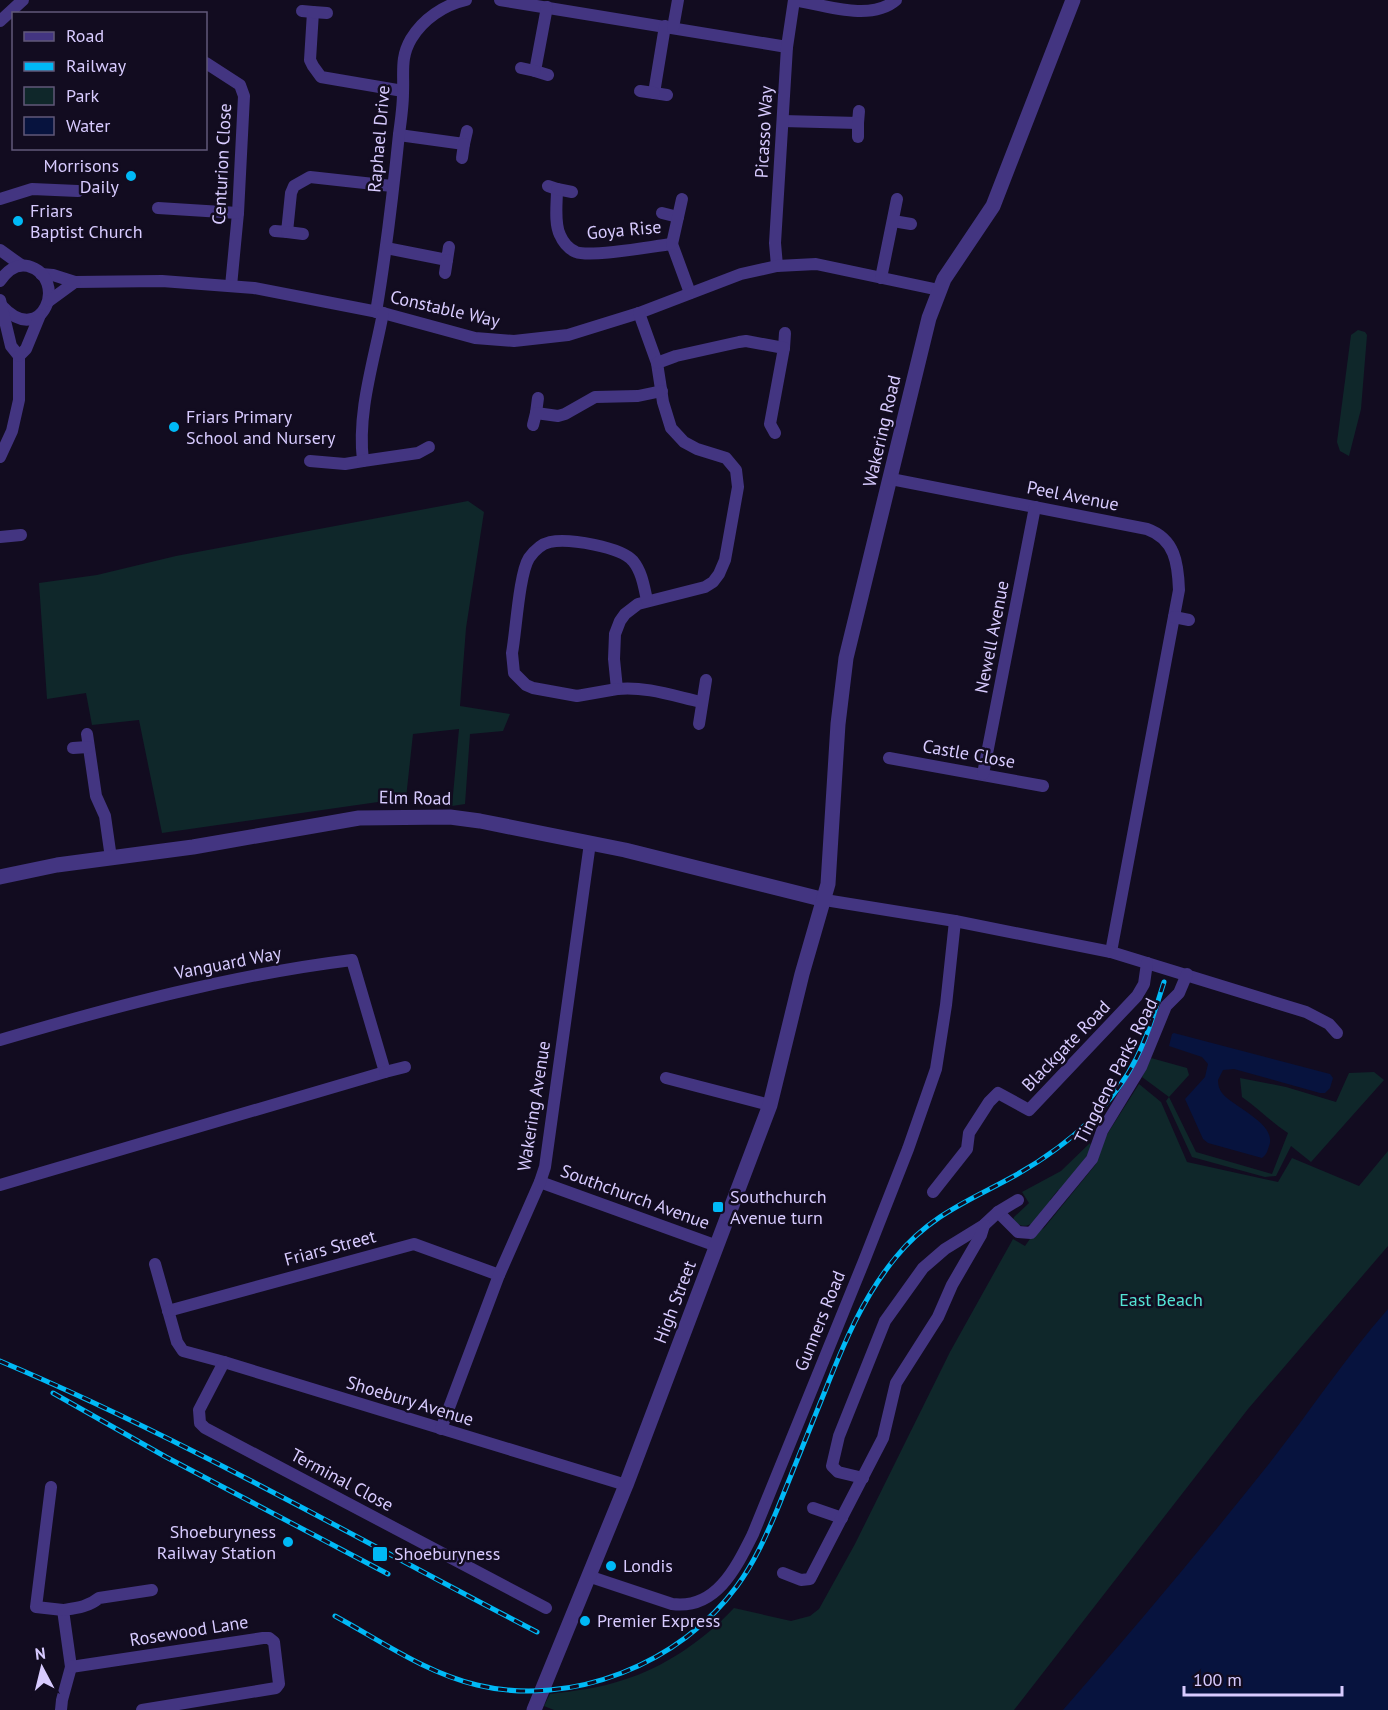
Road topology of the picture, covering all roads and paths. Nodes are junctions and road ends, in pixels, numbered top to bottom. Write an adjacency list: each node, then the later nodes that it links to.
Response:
1 (23, 0): 11 (street)
2 (466, 0): 7 (street, Raphael Drive)
3 (500, 0): 9 (street)
4 (678, 0): 12 (street)
5 (896, 0): 13 (street, Picasso Way)
6 (1073, 0): 48 (street, Wakering Road)
7 (452, 1): 18 (street, Raphael Drive)
8 (571, 5): 9 (street); 12 (street)
9 (547, 7): 16 (street)
10 (327, 13): 18 (street)
11 (0, 21)
12 (669, 27): 13 (street); 19 (street)
13 (787, 47): 20 (street, Picasso Way)
14 (207, 64): 31 (street, Centurion Close)
15 (521, 68): 16 (street)
16 (535, 71): 17 (street)
17 (548, 75)
18 (404, 91): 21 (street, Raphael Drive)
19 (640, 91)
20 (783, 121): 22 (street); 41 (street, Picasso Way)
21 (399, 135): 23 (street); 24 (street, Raphael Drive)
22 (858, 137)
23 (462, 158)
24 (392, 186): 36 (street); 38 (street, Raphael Drive)
25 (78, 191): 27 (street)
26 (572, 192): 37 (street, Goya Rise)
27 (0, 199)
28 (682, 199): 33 (street, Goya Rise)
29 (897, 199): 34 (street)
30 (158, 208): 31 (street)
31 (238, 213): 47 (street, Centurion Close)
32 (662, 213): 33 (street, Goya Rise)
33 (678, 216): 37 (street, Goya Rise)
34 (893, 221): 35 (street); 44 (street)
35 (911, 224)
36 (303, 234)
37 (672, 244): 49 (street, Goya Rise)
38 (386, 248): 42 (street); 52 (street, Raphael Drive)
39 (0, 250): 40 (street, Constable Way)
40 (21, 265): 43 (street, Constable Way); 45 (street)
41 (777, 266): 44 (street, Constable Way); 49 (street, Constable Way)
42 (445, 273)
43 (41, 274): 46 (street, Constable Way); 50 (street)
44 (881, 278): 48 (street, Constable Way)
45 (0, 280)
46 (75, 282): 47 (street, Constable Way); 50 (street)
47 (231, 286): 52 (street, Constable Way)
48 (939, 290): 66 (street, Wakering Road)
49 (690, 293): 53 (street, Constable Way)
50 (49, 301): 54 (street)
51 (1, 303): 54 (street); 57 (street)
52 (379, 313): 53 (street, Constable Way); 65 (street, Raphael Drive)
53 (639, 313): 58 (street)
54 (40, 315): 57 (street)
55 (785, 333): 56 (street)
56 (784, 348): 58 (street); 61 (street)
57 (19, 356): 63 (street)
58 (657, 363): 59 (street)
59 (662, 391): 60 (street); 70 (street)
60 (538, 398)
61 (775, 433)
62 (429, 447): 65 (street)
63 (0, 457)
64 (310, 461): 65 (street)
65 (363, 461)
66 (891, 479): 67 (street, Peel Avenue); 84 (street, Wakering Road)
67 (1035, 507): 71 (street, Peel Avenue); 79 (street, Newell Avenue)
68 (21, 535): 69 (street)
69 (0, 537)
70 (647, 600): 74 (street); 74 (street)
71 (1174, 617): 72 (street); 86 (street, Peel Avenue)
72 (1189, 620)
73 (706, 680): 75 (street)
74 (617, 689): 75 (street)
75 (701, 702): 76 (street)
76 (699, 724)
77 (73, 748): 82 (street)
78 (889, 758): 79 (street, Castle Close)
79 (984, 774): 80 (street, Castle Close)
80 (1043, 786)
81 (590, 843): 82 (street, Elm Road); 84 (street, Elm Road); 95 (street, Wakering Avenue)
82 (111, 858): 83 (street, Elm Road)
83 (0, 877)
84 (825, 900): 85 (street); 94 (street, High Street)
85 (955, 921): 86 (street); 113 (street, Gunners Road)
86 (1112, 952): 87 (street)
87 (1147, 963): 88 (street); 97 (street, Blackgate Road)
88 (1186, 974): 89 (street); 99 (street, Tingdene Parks Road)
89 (1337, 1033)
90 (0, 1040): 92 (street, Vanguard Way)
91 (405, 1067): 92 (street)
92 (385, 1072): 96 (street)
93 (666, 1078): 94 (street)
94 (770, 1105): 101 (street, High Street)
95 (540, 1182): 101 (street, Southchurch Avenue); 103 (street, Wakering Avenue)
96 (0, 1185)
97 (933, 1192)
98 (1018, 1200): 99 (street)
99 (998, 1212): 100 (street)
100 (984, 1225): 107 (street); 107 (street)
101 (717, 1246): 108 (street, High Street)
102 (155, 1264): 104 (street)
103 (499, 1275): 104 (street, Friars Street); 106 (street, Wakering Avenue)
104 (168, 1311): 105 (street, Shoebury Avenue)
105 (224, 1362): 106 (street, Shoebury Avenue); 115 (street, Terminal Close)
106 (441, 1429): 108 (street, Shoebury Avenue)
107 (863, 1478): 111 (street)
108 (626, 1485): 113 (street, High Street)
109 (51, 1487): 117 (street)
110 (813, 1508): 111 (street)
111 (842, 1518): 112 (street)
112 (783, 1573)
113 (588, 1576): 122 (street, High Street)
114 (152, 1590): 117 (street)
115 (527, 1598): 116 (street, Terminal Close); 118 (street)
116 (546, 1608)
117 (63, 1610): 119 (street)
118 (521, 1611)
119 (71, 1667): 120 (street); 121 (street, Rosewood Lane)
120 (61, 1710)
121 (142, 1710)
122 (534, 1710)

